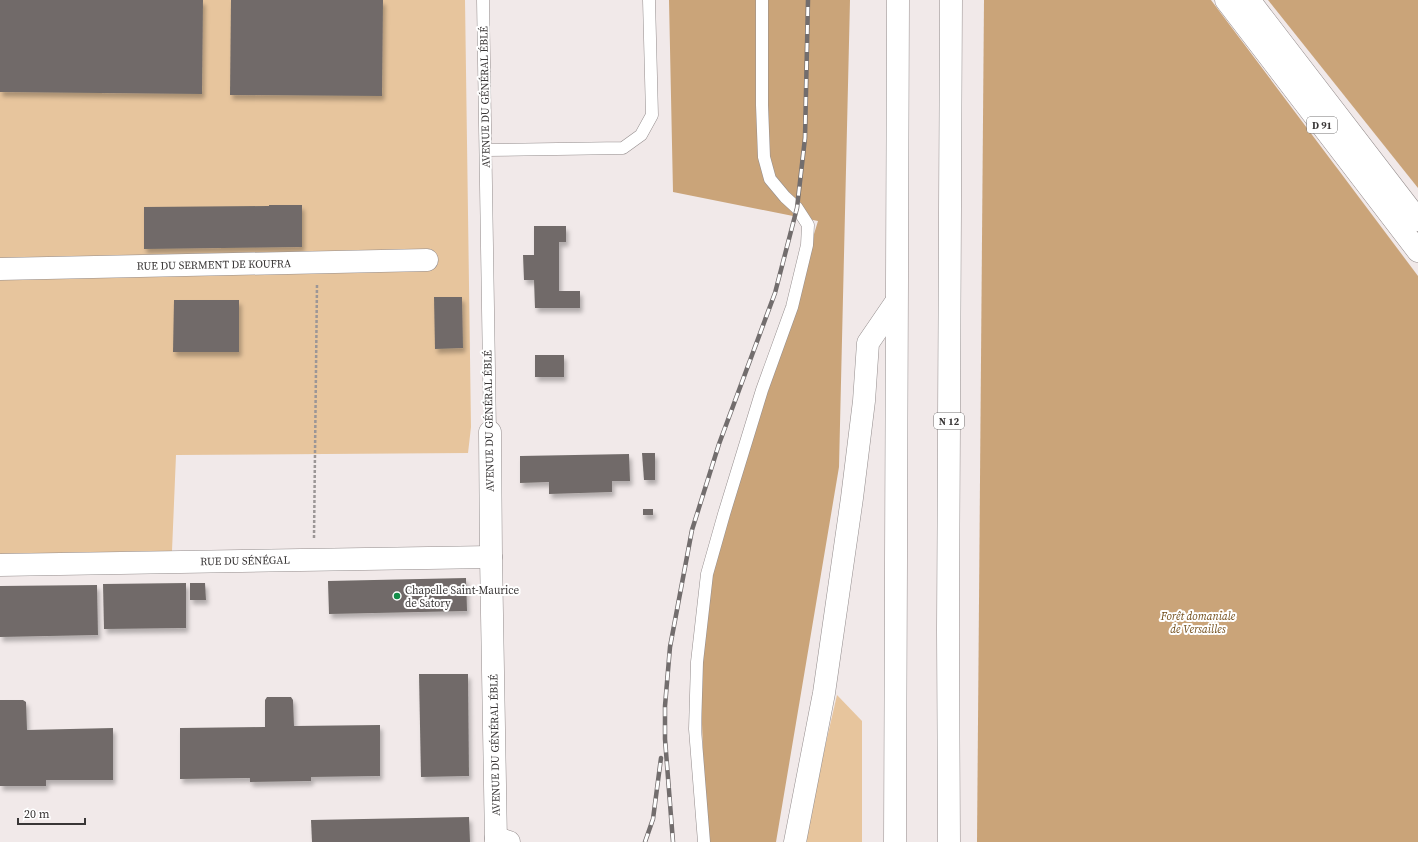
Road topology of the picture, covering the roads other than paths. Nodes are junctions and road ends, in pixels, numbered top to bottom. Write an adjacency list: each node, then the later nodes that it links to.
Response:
1 (484, 0): 8 (lane, AVENUE DU GÉNÉRAL ÉBLÉ)
2 (649, 0): 8 (lane)
3 (762, 0): 18 (lane)
4 (898, 0): 13 (main road)
5 (951, 0): 21 (main road, N 12)
6 (1226, 0): 10 (main road, D 91)
7 (1249, 0): 9 (main road, D 91)
8 (486, 150): 14 (lane, AVENUE DU GÉNÉRAL ÉBLÉ)
9 (1418, 220)
10 (1418, 251)
11 (428, 260): 12 (main road, RUE DU SERMENT DE KOUFRA)
12 (0, 269)
13 (896, 302): 19 (main road); 20 (main road)
14 (490, 432): 15 (main road, AVENUE DU GÉNÉRAL ÉBLÉ)
15 (491, 557): 16 (main road, RUE DU SÉNÉGAL); 17 (main road, AVENUE DU GÉNÉRAL ÉBLÉ)
16 (0, 565)
17 (501, 841)
18 (704, 842)
19 (795, 842)
20 (895, 842)
21 (949, 842)

